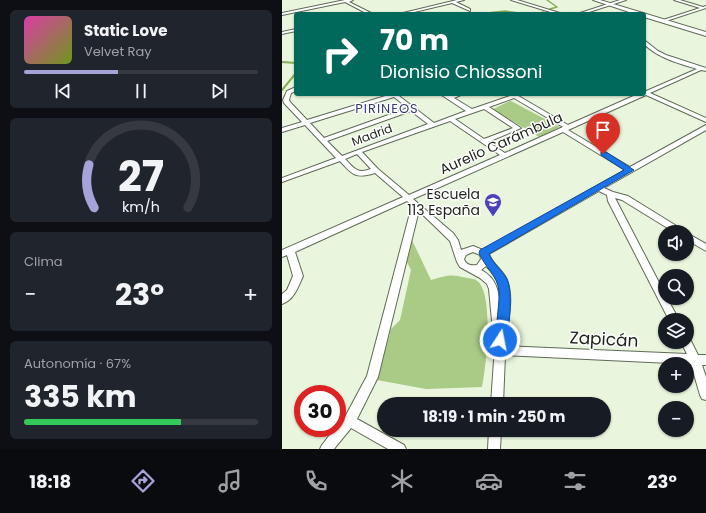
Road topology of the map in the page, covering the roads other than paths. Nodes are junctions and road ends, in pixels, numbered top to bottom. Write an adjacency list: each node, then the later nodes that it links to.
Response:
1 (348, 0): 11 (street); 16 (street)
2 (462, 0): 7 (street)
3 (513, 0): 13 (street)
4 (595, 0): 8 (main road)
5 (624, 0): 8 (street)
6 (676, 0): 9 (street)
7 (452, 1): 10 (street); 12 (street)
8 (609, 4): 14 (street); 15 (main road)
9 (705, 8): 18 (street)
10 (469, 10)
11 (365, 12)
12 (410, 12)
13 (554, 12)
14 (585, 12)
15 (634, 12)
16 (282, 14)
17 (646, 16): 18 (main road)
18 (664, 21): 21 (main road)
19 (294, 30): 20 (street)
20 (282, 33)
21 (706, 34)
22 (646, 43): 23 (street)
23 (704, 68): 25 (street, Aurelio Carámbula)
24 (294, 90): 40 (street)
25 (646, 93)
26 (646, 95): 39 (street)
27 (393, 96): 40 (street)
28 (397, 96): 36 (street)
29 (446, 96): 34 (street)
30 (454, 96): 34 (street)
31 (511, 96): 35 (street, Madrid)
32 (515, 96): 43 (street)
33 (639, 96): 43 (street, Aurelio Carámbula)
34 (449, 98): 37 (street)
35 (485, 107): 37 (street, Madrid); 46 (street)
36 (412, 110): 41 (street); 45 (street)
37 (472, 112): 38 (street, Madrid)
38 (451, 119): 41 (street, Madrid); 46 (street)
39 (706, 120)
40 (306, 122): 44 (street); 45 (street)
41 (433, 125): 47 (street, Madrid)
42 (706, 127): 51 (street)
43 (565, 128): 48 (street, Aurelio Carámbula); 51 (street)
44 (282, 130)
45 (323, 140): 49 (street)
46 (484, 141): 48 (street)
47 (358, 151): 49 (street, Madrid); 50 (street)
48 (504, 155): 55 (street, Aurelio Carámbula)
49 (342, 158): 50 (street); 52 (street, Madrid)
50 (376, 170): 55 (street)
51 (630, 170): 53 (street)
52 (282, 180)
53 (598, 188): 54 (street); 63 (street)
54 (610, 194): 57 (street); 67 (street)
55 (409, 199): 56 (street); 62 (street, Aurelio Carámbula)
56 (420, 208): 58 (street); 74 (street)
57 (669, 225)
58 (454, 240): 61 (street); 64 (street)
59 (694, 240): 60 (street)
60 (706, 248)
61 (473, 249): 63 (street); 64 (street)
62 (286, 253): 66 (street)
63 (485, 256): 65 (street); 68 (street)
64 (460, 259): 65 (street)
65 (473, 268): 68 (street)
66 (282, 300)
67 (670, 313)
68 (501, 331): 70 (street)
69 (692, 349): 71 (street)
70 (499, 350): 71 (street, Zapicán); 73 (street)
71 (701, 360): 72 (street)
72 (706, 395)
73 (497, 397)
74 (349, 421): 76 (street); 77 (street)
75 (495, 437): 78 (street)
76 (326, 449)
77 (400, 449)
78 (494, 449)

